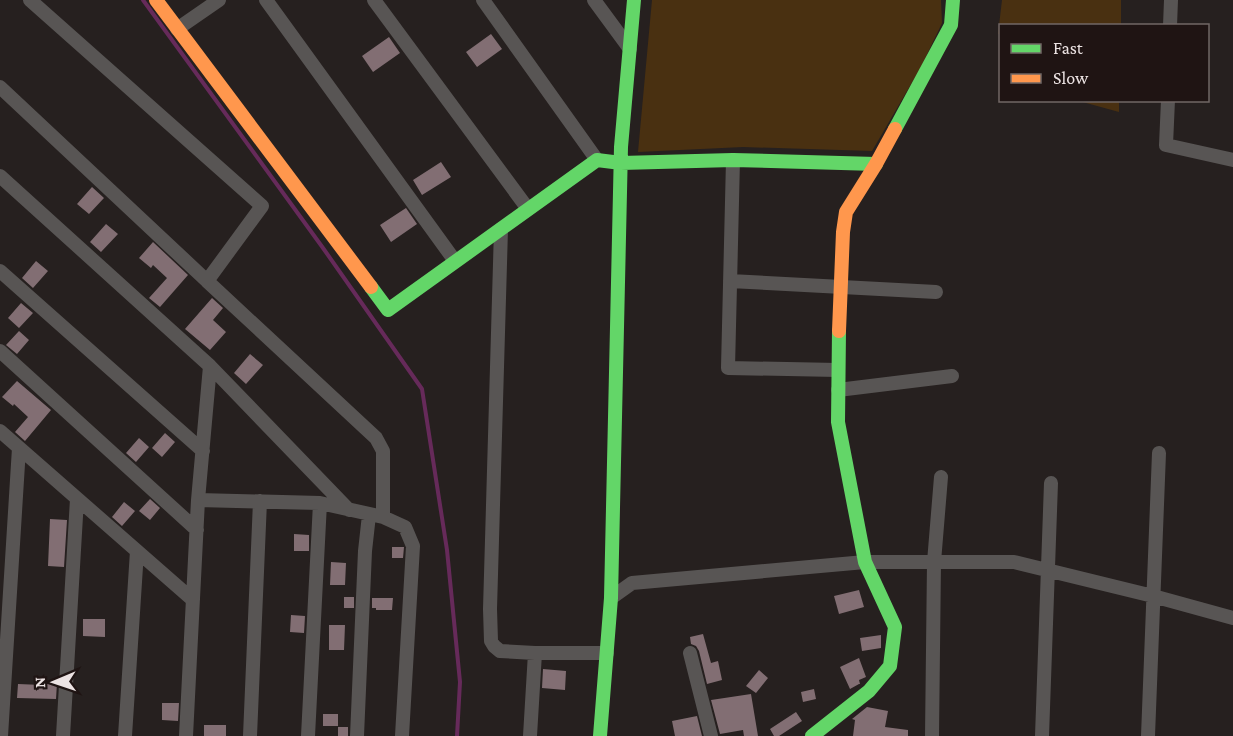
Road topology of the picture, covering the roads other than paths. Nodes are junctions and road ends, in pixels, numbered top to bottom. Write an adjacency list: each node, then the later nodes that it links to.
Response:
1 (30, 0): 26 (street)
2 (156, 0): 12 (street)
3 (219, 0): 12 (street)
4 (266, 0): 24 (street)
5 (374, 0): 22 (street)
6 (483, 0): 16 (street)
7 (594, 0): 13 (street)
8 (634, 0): 13 (street)
9 (953, 0): 20 (street)
10 (1171, 0): 11 (street)
11 (1170, 24)
12 (177, 29): 24 (street)
13 (630, 49): 19 (street)
14 (0, 87): 26 (street)
15 (1167, 102): 18 (street)
16 (597, 160): 19 (street); 22 (street)
17 (734, 160): 19 (street); 20 (street); 27 (street)
18 (1233, 160)
19 (621, 163): 53 (street)
20 (876, 164): 28 (street)
21 (0, 176): 31 (street)
22 (528, 209): 23 (street)
23 (501, 229): 24 (street); 56 (street)
24 (455, 261)
25 (0, 271): 37 (street)
26 (207, 281): 46 (street)
27 (730, 281): 28 (street); 32 (street)
28 (841, 287): 29 (street); 32 (street)
29 (936, 292)
30 (0, 351): 47 (street)
31 (210, 366): 37 (street); 45 (street)
32 (838, 370): 34 (street)
33 (952, 376): 34 (street)
34 (838, 390): 49 (street)
35 (0, 431): 36 (street)
36 (19, 448): 41 (street); 59 (street)
37 (203, 451): 42 (street)
38 (1159, 453): 52 (street)
39 (941, 477): 50 (street)
40 (1051, 483): 51 (street)
41 (77, 499): 48 (street); 60 (street)
42 (198, 500): 43 (street); 47 (street)
43 (260, 501): 44 (street); 63 (street)
44 (320, 503): 45 (street); 64 (street)
45 (350, 510): 46 (street)
46 (376, 516): 65 (street); 66 (street)
47 (197, 530): 54 (street)
48 (138, 551): 54 (street); 61 (street)
49 (865, 562): 50 (street); 53 (street); 70 (street)
50 (934, 562): 51 (street); 71 (street)
51 (1048, 570): 52 (street); 72 (street)
52 (1153, 596): 55 (street); 73 (street)
53 (611, 598): 57 (street)
54 (193, 600): 62 (street)
55 (1233, 618)
56 (535, 653): 57 (street); 67 (street)
57 (607, 653): 68 (street)
58 (690, 653): 69 (street)
59 (1, 736)
60 (63, 736)
61 (125, 736)
62 (186, 736)
63 (250, 736)
64 (308, 736)
65 (357, 736)
66 (402, 736)
67 (530, 736)
68 (600, 736)
69 (711, 736)
70 (812, 736)
71 (932, 736)
72 (1042, 736)
73 (1148, 736)

